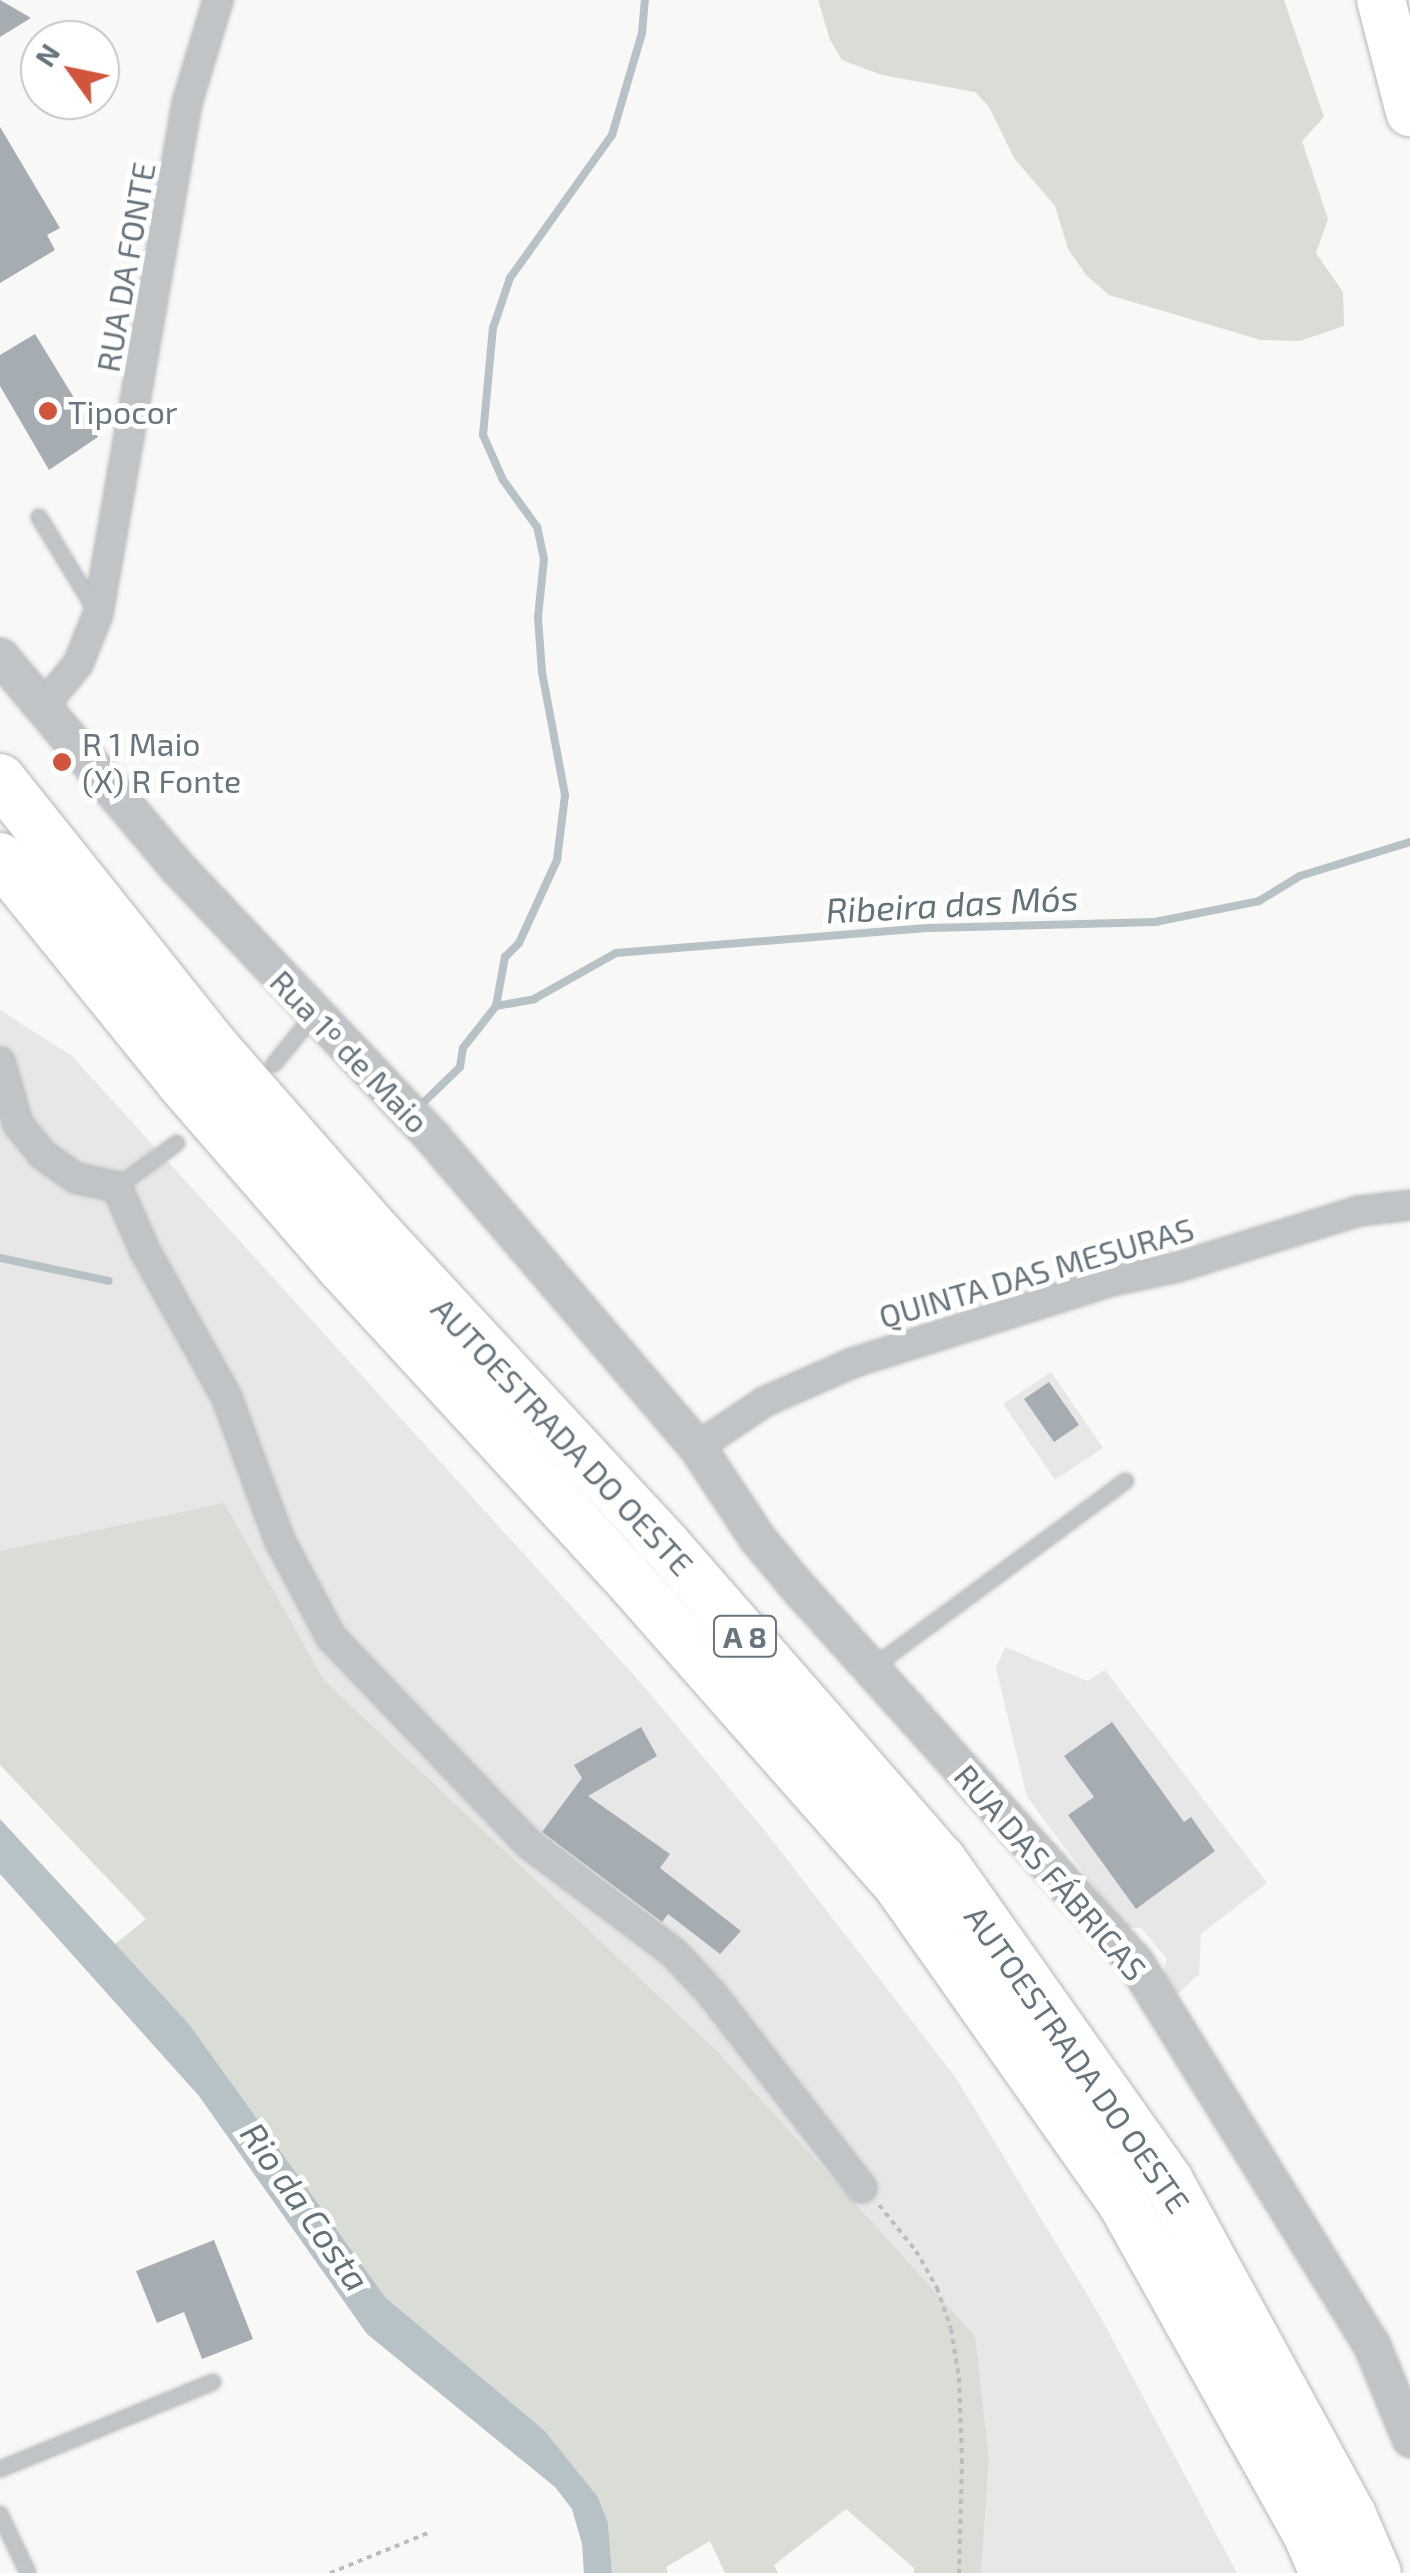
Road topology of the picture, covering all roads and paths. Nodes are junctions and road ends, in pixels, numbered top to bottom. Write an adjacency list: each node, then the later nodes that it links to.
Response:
1 (218, 0): 5 (street, RUA DA FONTE)
2 (1381, 0): 3 (highway)
3 (1410, 112)
4 (39, 518): 5 (lane)
5 (98, 614): 7 (street, RUA DA FONTE)
6 (0, 656): 7 (street, Rua 1º de Maio)
7 (41, 709): 10 (street, Rua 1º de Maio)
8 (0, 780): 29 (highway, AUTOESTRADA DO OESTE / A 8)
9 (0, 858): 28 (highway, AUTOESTRADA DO OESTE / A 8)
10 (314, 1015): 12 (lane); 16 (street, Rua 1º de Maio)
11 (0, 1062): 14 (street)
12 (274, 1064)
13 (176, 1143): 14 (lane)
14 (117, 1188): 19 (street)
15 (1410, 1205): 16 (street, QUINTA DAS MESURAS)
16 (698, 1447): 18 (street, RUA DAS FÁBRICAS)
17 (1126, 1481): 18 (lane)
18 (872, 1669): 21 (street, RUA DAS FÁBRICAS)
19 (862, 2188): 27 (path)
20 (213, 2382): 22 (lane)
21 (1410, 2438)
22 (0, 2469)
23 (0, 2514): 25 (lane)
24 (428, 2533): 26 (path)
25 (28, 2573)
26 (330, 2573)
27 (959, 2573)
28 (1325, 2573)
29 (1376, 2573)

